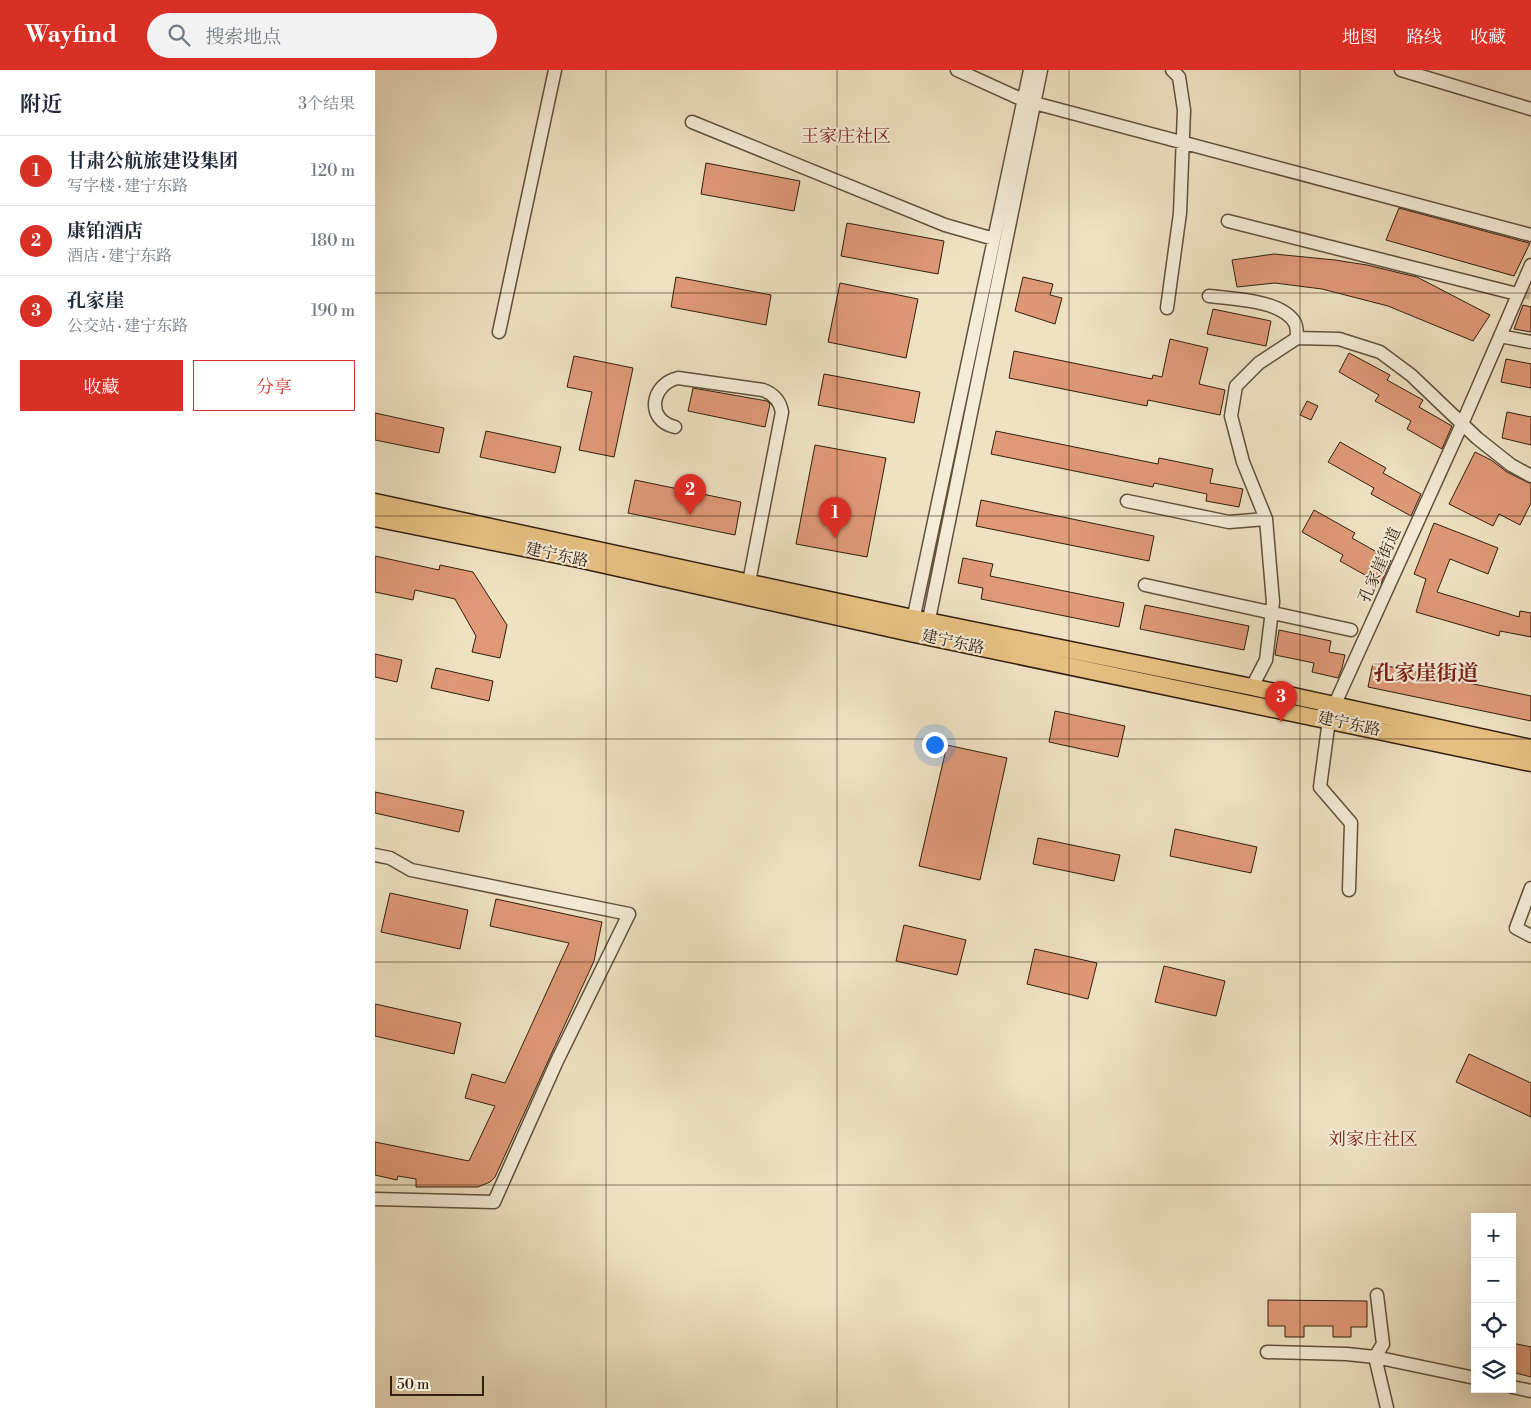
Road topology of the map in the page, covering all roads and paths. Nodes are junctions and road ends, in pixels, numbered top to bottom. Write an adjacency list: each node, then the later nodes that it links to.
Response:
1 (555, 70): 18 (street)
2 (957, 70): 7 (street)
3 (1030, 70): 7 (street)
4 (1041, 70): 7 (street)
5 (1172, 70): 10 (street)
6 (1401, 70): 8 (street)
7 (1029, 101): 10 (street); 13 (street); 32 (street)
8 (1531, 109)
9 (692, 122): 13 (street)
10 (1182, 142): 12 (street); 17 (street)
11 (1228, 221): 15 (street)
12 (1531, 235)
13 (994, 239): 32 (street)
14 (1531, 265): 15 (street, 孔家崖街道)
15 (1517, 294): 19 (street, 孔家崖街道)
16 (1209, 296): 20 (street)
17 (1167, 308)
18 (499, 332)
19 (1500, 336): 21 (street); 22 (street, 孔家崖街道)
20 (1297, 338): 22 (street); 28 (street)
21 (1531, 342)
22 (1462, 424): 24 (street); 35 (street, 孔家崖街道)
23 (675, 427): 29 (street)
24 (1531, 476)
25 (1127, 501): 28 (street)
26 (375, 502): 29 (main road, 建宁东路)
27 (375, 518): 32 (main road, 建宁东路)
28 (1266, 519): 31 (street)
29 (749, 582): 32 (main road, 建宁东路)
30 (1145, 585): 31 (street)
31 (1271, 612): 33 (street); 34 (street)
32 (919, 627): 34 (main road, 建宁东路); 35 (main road, 建宁东路)
33 (1351, 630)
34 (1252, 687): 35 (main road, 建宁东路)
35 (1332, 713): 36 (main road, 建宁东路); 37 (main road, 建宁东路); 40 (street, 孔家崖街道)
36 (1531, 748)
37 (1531, 763)
38 (375, 855): 42 (street)
39 (1531, 888): 41 (street)
40 (1349, 890)
41 (1531, 936)
42 (375, 1200)
43 (1377, 1296): 45 (street)
44 (1267, 1352): 45 (street)
45 (1375, 1357): 46 (street); 49 (street)
46 (1471, 1377)
47 (1516, 1388): 48 (street)
48 (1531, 1391)
49 (1387, 1408)

